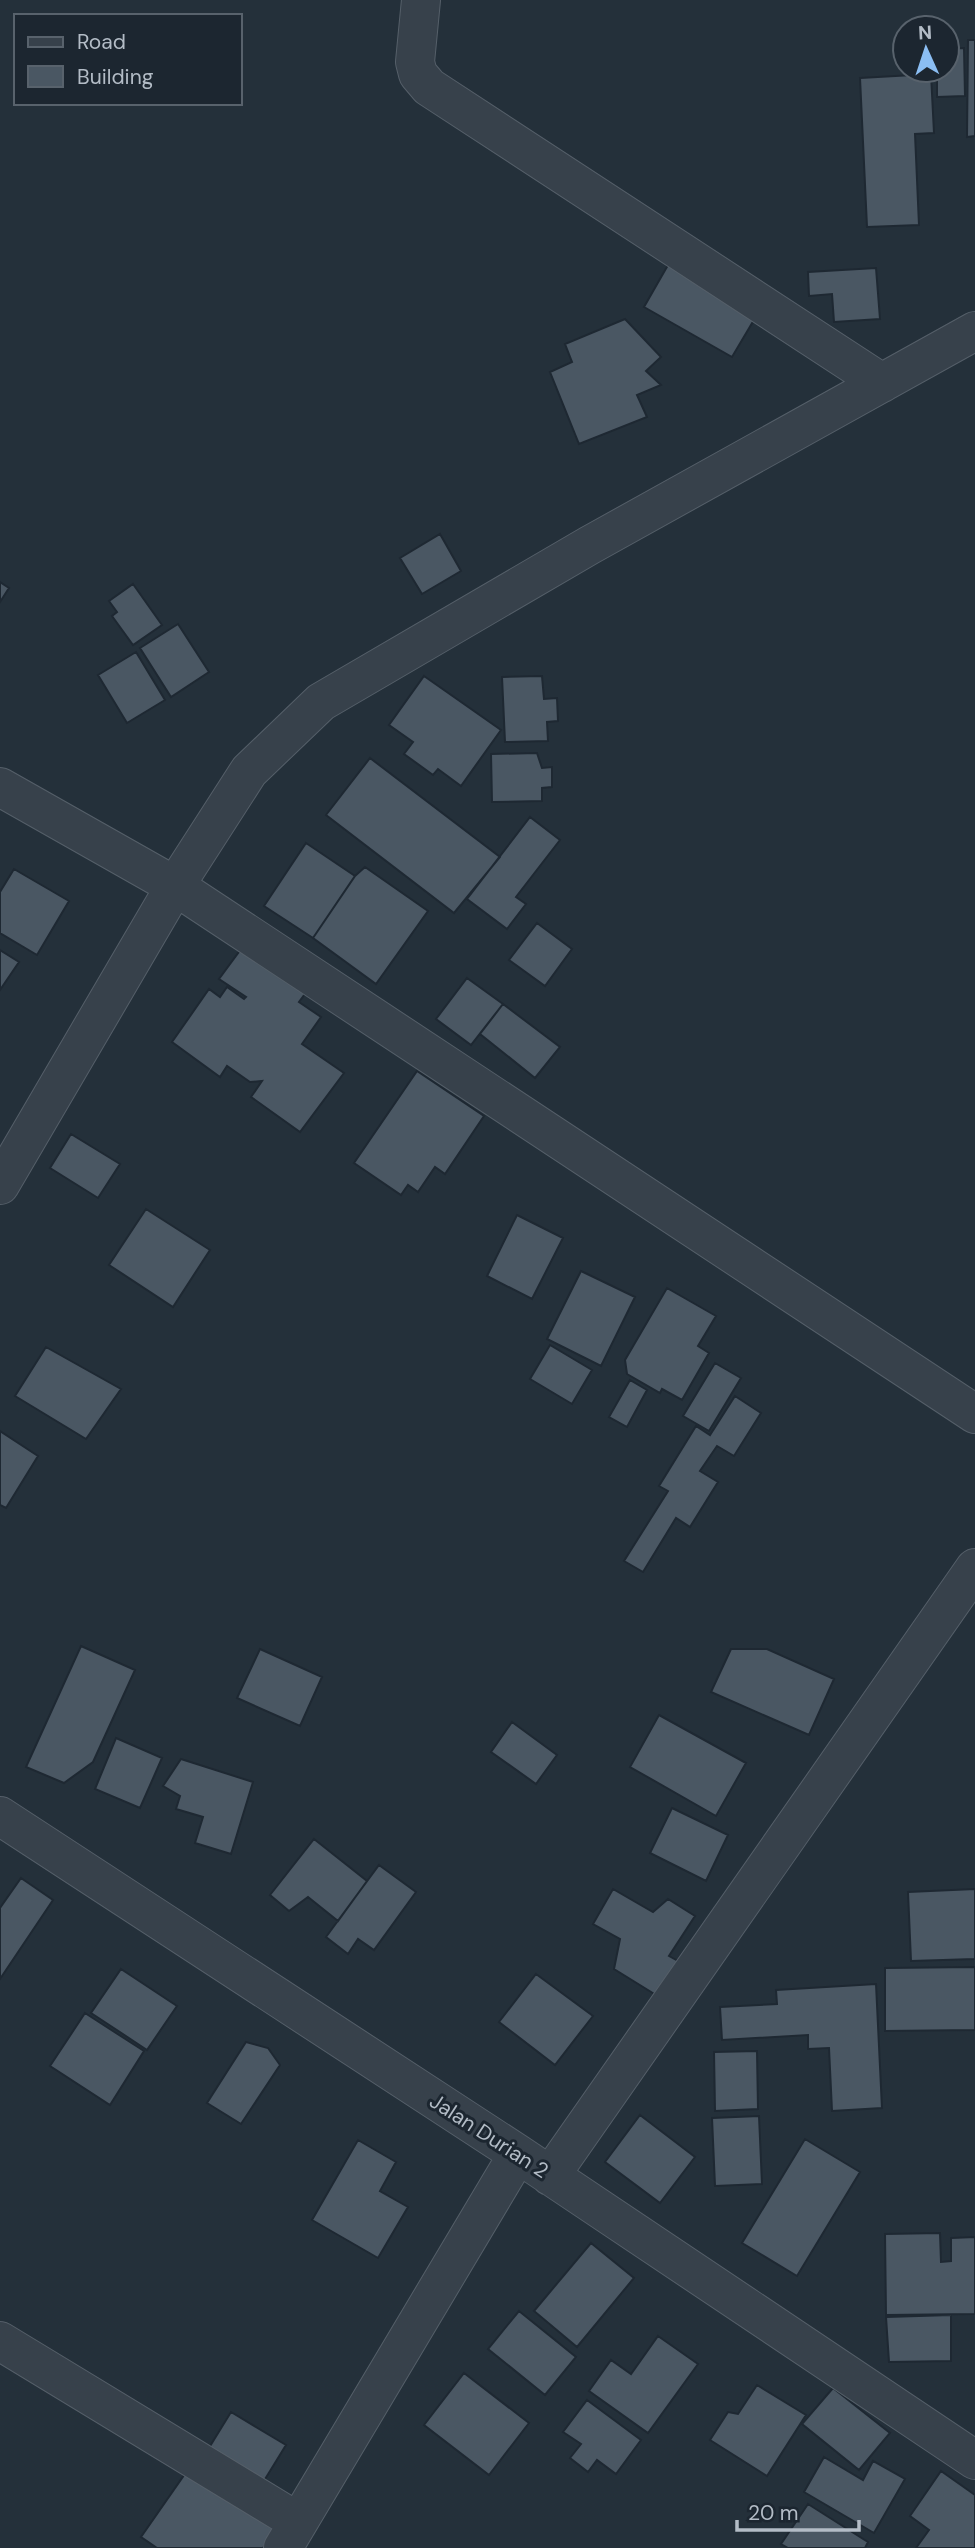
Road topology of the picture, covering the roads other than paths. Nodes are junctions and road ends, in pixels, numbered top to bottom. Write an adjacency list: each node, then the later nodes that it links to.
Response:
1 (421, 0): 3 (street)
2 (972, 336): 3 (street)
3 (882, 383): 5 (street)
4 (0, 787): 5 (street)
5 (175, 886): 6 (street); 7 (street)
6 (0, 1185)
7 (975, 1415)
8 (975, 1568): 11 (street)
9 (0, 1816): 10 (street, Jalan Durian 2)
10 (518, 2154): 11 (street, Jalan Durian 2); 14 (street)
11 (550, 2176): 13 (street, Jalan Durian 2)
12 (0, 2341): 14 (street)
13 (975, 2460)
14 (290, 2535)

